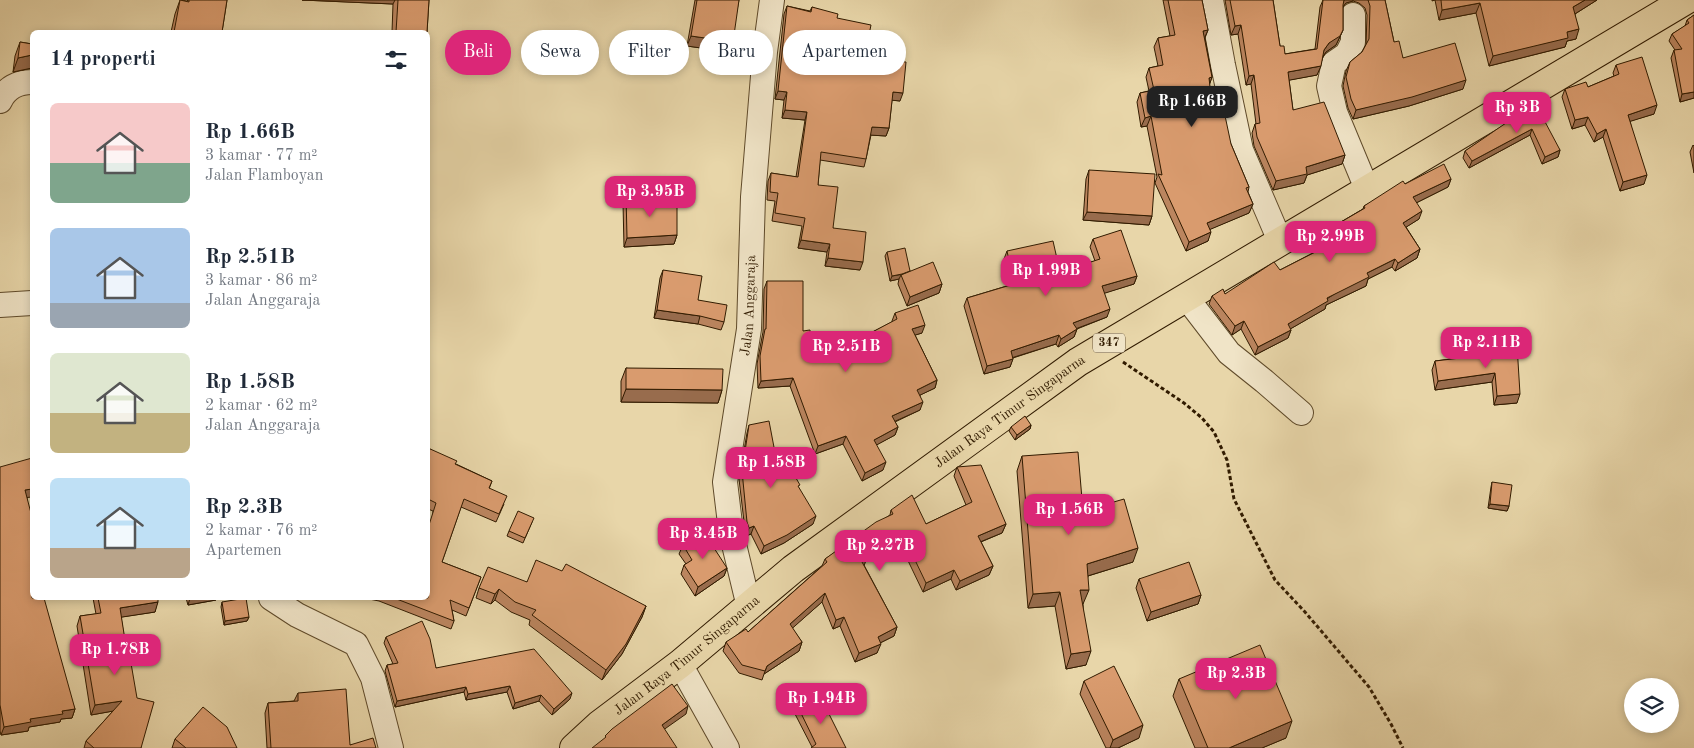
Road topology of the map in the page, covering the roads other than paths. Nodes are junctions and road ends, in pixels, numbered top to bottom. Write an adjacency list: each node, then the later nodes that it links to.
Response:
1 (772, 0): 14 (street, Jalan Anggaraja)
2 (1211, 0): 8 (street)
3 (1686, 0): 7 (main road, Jalan Raya Timur Singaparna / 347)
4 (1352, 15): 7 (street)
5 (30, 82): 6 (street)
6 (0, 101)
7 (1367, 189): 8 (main road, Jalan Raya Timur Singaparna / 347)
8 (1280, 241): 9 (main road, Jalan Raya Timur Singaparna / 347)
9 (1186, 297): 12 (street); 14 (main road, Jalan Raya Timur Singaparna / 347)
10 (30, 303): 11 (street)
11 (0, 305)
12 (1301, 414)
13 (274, 600): 16 (street)
14 (749, 607): 15 (main road, Jalan Raya Timur Singaparna / 347)
15 (680, 664): 17 (main road, Jalan Raya Timur Singaparna / 347); 18 (street)
16 (391, 748)
17 (574, 748)
18 (727, 748)

